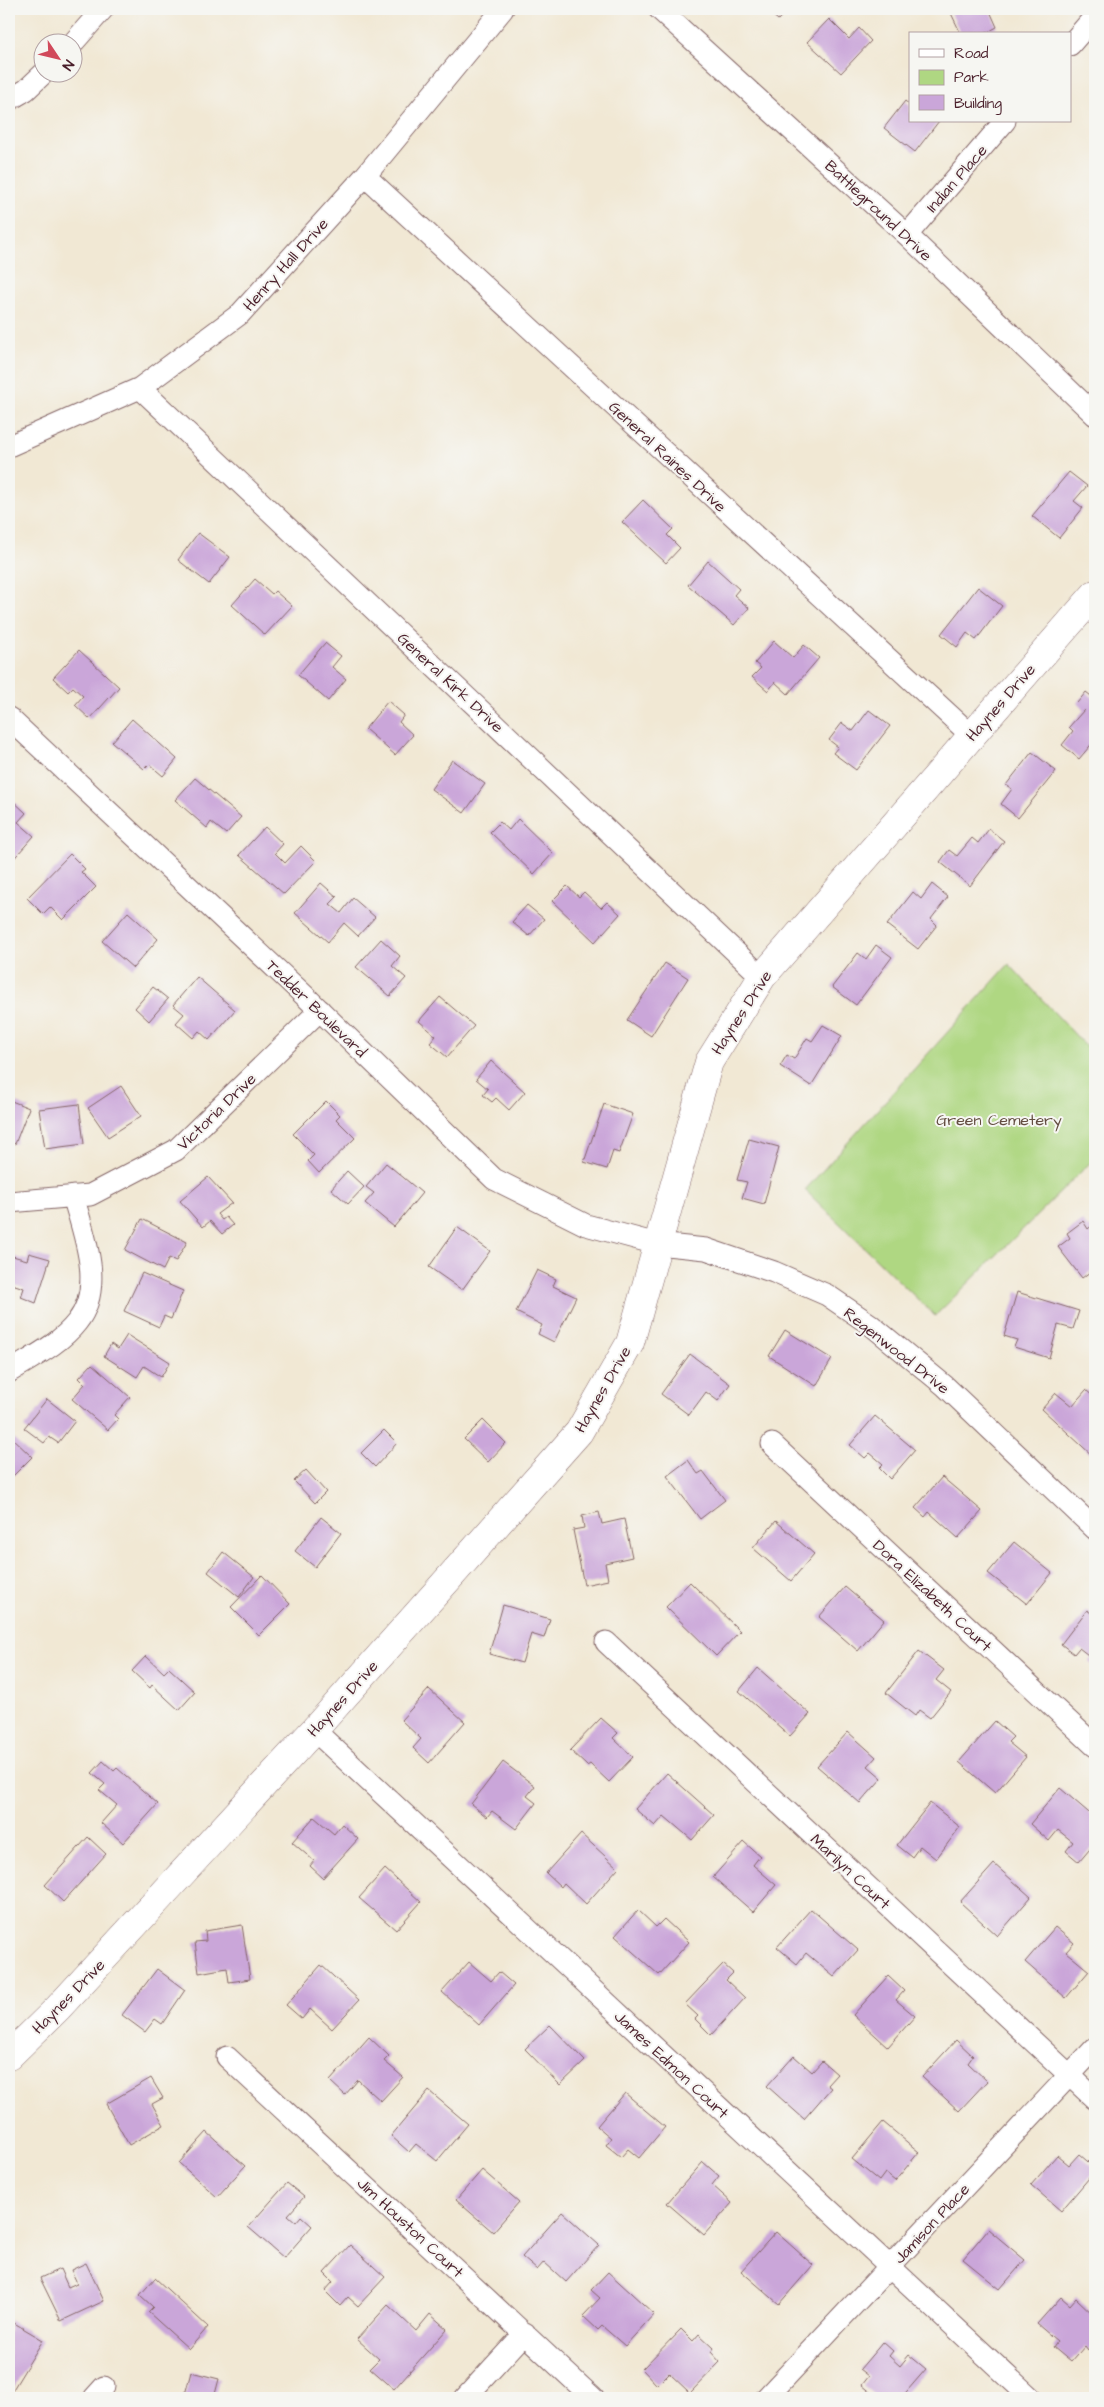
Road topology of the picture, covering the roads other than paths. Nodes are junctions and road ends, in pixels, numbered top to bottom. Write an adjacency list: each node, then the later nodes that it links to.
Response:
1 (103, 9): 5 (street)
2 (503, 9): 10 (street, Henry Hall Drive)
3 (659, 9): 11 (street, Battleground Drive)
4 (1095, 16): 6 (street)
5 (82, 33)
6 (1072, 43)
7 (34, 82): 8 (street)
8 (9, 100)
9 (1004, 122): 11 (street, Indian Place)
10 (365, 176): 12 (street, Henry Hall Drive); 17 (street, General Raines Drive)
11 (906, 235): 13 (street, Battleground Drive)
12 (140, 388): 14 (street, Henry Hall Drive); 18 (street, General Kirk Drive)
13 (1095, 415)
14 (9, 446)
15 (1095, 594): 17 (street, Haynes Drive)
16 (9, 718): 19 (street, Tedder Boulevard)
17 (971, 735): 18 (street, Haynes Drive)
18 (762, 976): 22 (street, Haynes Drive)
19 (320, 1010): 20 (street, Victoria Drive); 22 (street, Tedder Boulevard)
20 (73, 1196): 21 (street, Victoria Drive); 23 (street)
21 (9, 1202)
22 (658, 1244): 25 (street, Regenwood Drive); 27 (street, Haynes Drive)
23 (9, 1372)
24 (772, 1444): 28 (street, Dora Elizabeth Court)
25 (1095, 1529)
26 (606, 1642): 32 (street, Marilyn Court)
27 (314, 1730): 30 (street, Haynes Drive); 34 (street, James Edmon Court)
28 (1095, 1746)
29 (1095, 2048): 32 (street, Jamison Place)
30 (9, 2056)
31 (227, 2057): 35 (street, Jim Houston Court)
32 (1070, 2076): 33 (street, Marilyn Court); 34 (street, Jamison Place)
33 (1095, 2099)
34 (890, 2266): 38 (street, Jamison Place); 39 (street, James Edmon Court)
35 (525, 2333): 36 (street); 37 (street, Jim Houston Court)
36 (465, 2398)
37 (593, 2398)
38 (766, 2398)
39 (1031, 2398)

